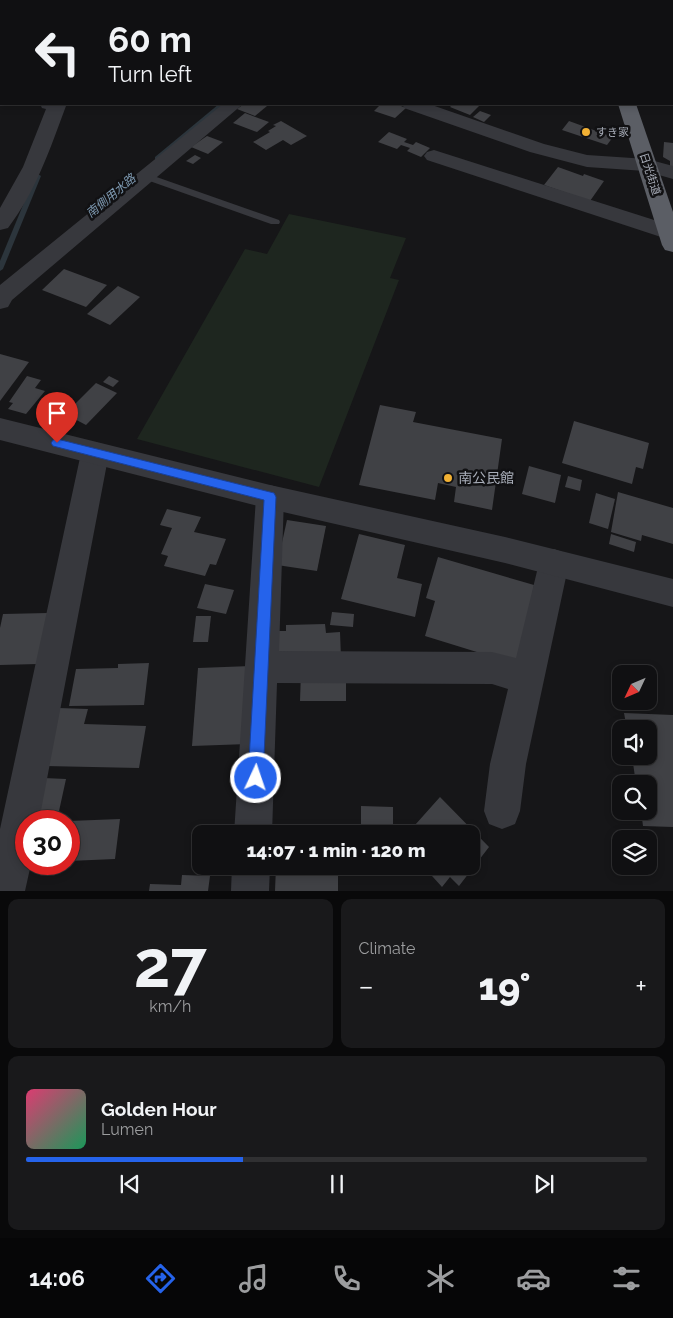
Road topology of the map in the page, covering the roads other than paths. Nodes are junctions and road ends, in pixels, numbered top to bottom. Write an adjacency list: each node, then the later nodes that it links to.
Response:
1 (53, 105): 10 (street)
2 (233, 105): 8 (street)
3 (415, 105): 6 (street)
4 (628, 105): 6 (highway, 日光街道)
5 (434, 156): 11 (street)
6 (647, 165): 7 (street); 11 (highway, 日光街道)
7 (673, 173)
8 (148, 177): 9 (lane); 12 (street)
9 (275, 222)
10 (0, 223)
11 (671, 238)
12 (0, 301)
13 (0, 429): 14 (street)
14 (95, 453): 15 (street); 23 (street)
15 (270, 497): 16 (street); 18 (street)
16 (554, 563): 17 (street); 19 (street)
17 (673, 593)
18 (261, 667): 19 (street); 21 (street)
19 (527, 681): 20 (street)
20 (502, 811)
21 (253, 825)
22 (251, 875): 24 (street)
23 (6, 890)
24 (250, 890)

